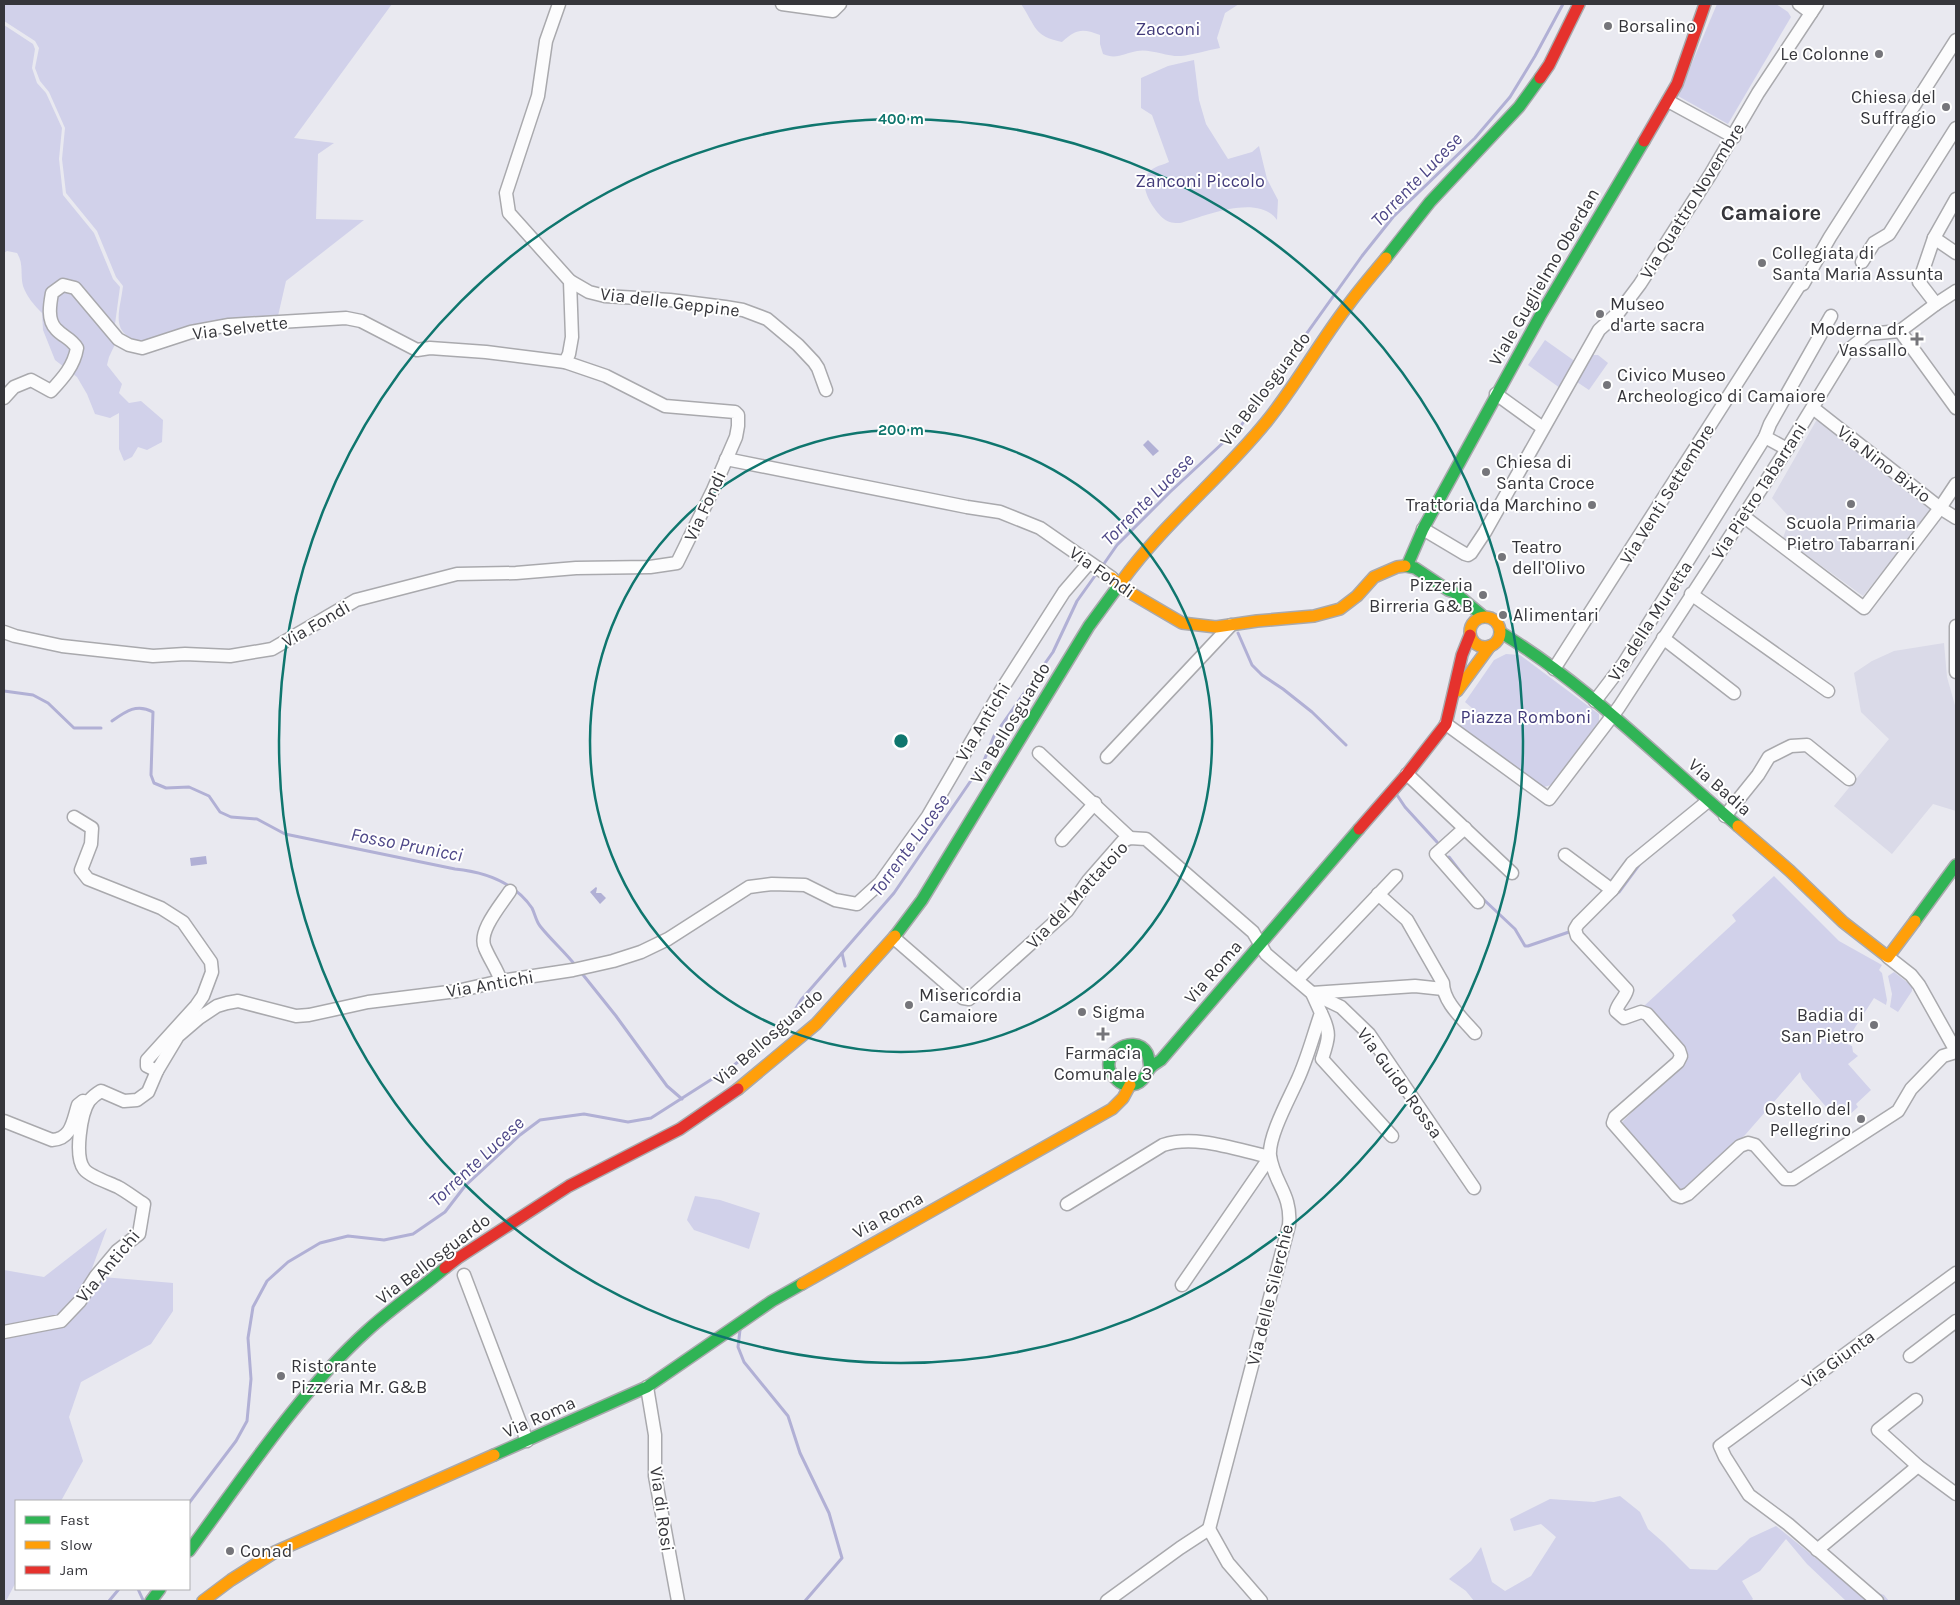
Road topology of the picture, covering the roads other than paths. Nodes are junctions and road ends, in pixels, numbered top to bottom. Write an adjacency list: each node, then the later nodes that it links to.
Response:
1 (559, 4): 16 (street, Via delle Geppine)
2 (782, 4): 3 (street)
3 (840, 4)
4 (1579, 4): 38 (street, Via Bellosguardo)
5 (1705, 4): 9 (street, Viale Guglielmo Oberdan)
6 (1798, 4): 7 (street)
7 (1814, 8): 11 (street, Via Quattro Novembre)
8 (1956, 40): 51 (street, Via Venti Settembre)
9 (1668, 101): 11 (street); 23 (street, Viale Guglielmo Oberdan)
10 (1956, 128): 15 (street)
11 (1734, 137): 27 (street, Via Quattro Novembre)
12 (1956, 199): 13 (street)
13 (1934, 238): 14 (street); 18 (street)
14 (1956, 253)
15 (1862, 262)
16 (570, 281): 21 (street); 22 (street, Via delle Geppine)
17 (1956, 291): 18 (street)
18 (1936, 304): 20 (street)
19 (1832, 316): 28 (street, Via della Muretta)
20 (1900, 331): 25 (street, Via Pietro Tabarrani); 26 (street)
21 (565, 362): 24 (street, Via Selvette); 30 (street)
22 (826, 390)
23 (1496, 394): 27 (street); 35 (street, Viale Guglielmo Oberdan)
24 (4, 398)
25 (1813, 408): 29 (street, Via Pietro Tabarrani); 32 (street, Via Nino Bixio)
26 (1956, 408)
27 (1543, 428): 35 (street, Via Quattro Novembre)
28 (1765, 436): 29 (street); 56 (street, Via della Muretta)
29 (1787, 449): 33 (street, Via Pietro Tabarrani)
30 (726, 459): 36 (street, Via Fondi); 45 (street, Via Fondi)
31 (1956, 484): 32 (street)
32 (1940, 508): 33 (street); 34 (street, Via Nino Bixio)
33 (1744, 516): 40 (street, Via Pietro Tabarrani)
34 (1956, 518)
35 (1423, 529): 37 (street, Viale Guglielmo Oberdan)
36 (1089, 563): 38 (street, Via Fondi); 82 (street, Via Antichi)
37 (1407, 566): 39 (street, Via Badia); 42 (street, Via Fondi)
38 (1116, 581): 42 (street, Via Fondi); 78 (street, Via Bellosguardo)
39 (1448, 590): 41 (street, Via Badia); 44 (street, Via Badia)
40 (1691, 594): 48 (street, Via Pietro Tabarrani); 53 (street)
41 (1484, 617): 44 (street); 46 (street, Via Badia)
42 (1231, 625): 60 (street)
43 (1956, 626): 47 (street)
44 (1471, 630): 49 (street, Via Badia); 55 (street, Via Roma)
45 (4, 632)
46 (1500, 632): 49 (street); 50 (street, Via Badia)
47 (1956, 632): 52 (street)
48 (1664, 638): 54 (street); 57 (street, Via Pietro Tabarrani)
49 (1493, 645): 50 (street, Via Badia); 55 (street, Via Roma)
50 (1525, 648): 51 (street, Via Badia)
51 (1554, 669): 56 (street, Via Badia)
52 (1956, 672)
53 (1828, 691)
54 (1734, 693)
55 (1453, 696): 58 (street, Via Roma)
56 (1595, 701): 57 (street, Via Badia)
57 (1613, 715): 58 (street, Via Pietro Tabarrani); 63 (street, Via Badia)
58 (1446, 724): 61 (street, Via Roma)
59 (1039, 753): 64 (street)
60 (1107, 757)
61 (1407, 774): 67 (street); 79 (street, Via Roma)
62 (1849, 779): 65 (street)
63 (1708, 801): 65 (street, Via Badia); 74 (street)
64 (1095, 803): 68 (street); 69 (street)
65 (1725, 816): 80 (street, Via Badia)
66 (74, 817): 91 (street)
67 (1465, 828): 72 (street); 77 (street)
68 (1130, 838): 78 (street, Via del Mattatoio); 79 (street, Via del Mattatoio)
69 (1062, 840)
70 (1565, 855): 74 (street)
71 (1956, 865): 80 (street)
72 (1512, 873)
73 (1396, 876): 76 (street)
74 (1612, 890): 87 (street)
75 (510, 891): 82 (street)
76 (1378, 894): 81 (street); 83 (street)
77 (1478, 902)
78 (894, 938): 111 (street, Via Bellosguardo)
79 (1260, 944): 81 (street); 89 (street, Via Roma)
80 (1888, 957): 87 (street)
81 (1297, 980): 84 (street)
82 (501, 981): 91 (street, Via Antichi)
83 (1443, 989): 84 (street); 86 (street)
84 (1312, 993): 85 (street); 97 (street, Via Guido Rossa)
85 (1321, 1013): 95 (street); 96 (street)
86 (1475, 1033)
87 (1956, 1051)
88 (1147, 1054): 89 (street); 90 (street); 92 (street)
89 (1160, 1060): 90 (street, Via Roma)
90 (1150, 1068): 92 (street, Via Roma)
91 (157, 1071): 93 (street, Via Antichi)
92 (1125, 1084): 105 (street, Via Roma)
93 (88, 1102): 94 (street); 103 (street, Via Antichi)
94 (4, 1121)
95 (1392, 1136)
96 (1270, 1157): 98 (street); 101 (street); 110 (street, Via delle Silerchie)
97 (1474, 1188)
98 (1067, 1204)
99 (1956, 1273): 112 (street, Via Giunta)
100 (464, 1275): 107 (street)
101 (1182, 1285)
102 (1956, 1321): 104 (street)
103 (4, 1332)
104 (1910, 1356)
105 (647, 1387): 107 (street, Via Roma); 116 (street, Via di Rosi)
106 (1916, 1400): 108 (street)
107 (527, 1441): 115 (street, Via Roma)
108 (1918, 1466): 109 (street); 112 (street)
109 (1956, 1494)
110 (1209, 1529): 117 (street); 118 (street)
111 (190, 1550)
112 (1817, 1550): 119 (street)
113 (159, 1590): 114 (street)
114 (151, 1601)
115 (203, 1601)
116 (678, 1601)
117 (1107, 1601)
118 (1261, 1601)
119 (1877, 1601)

